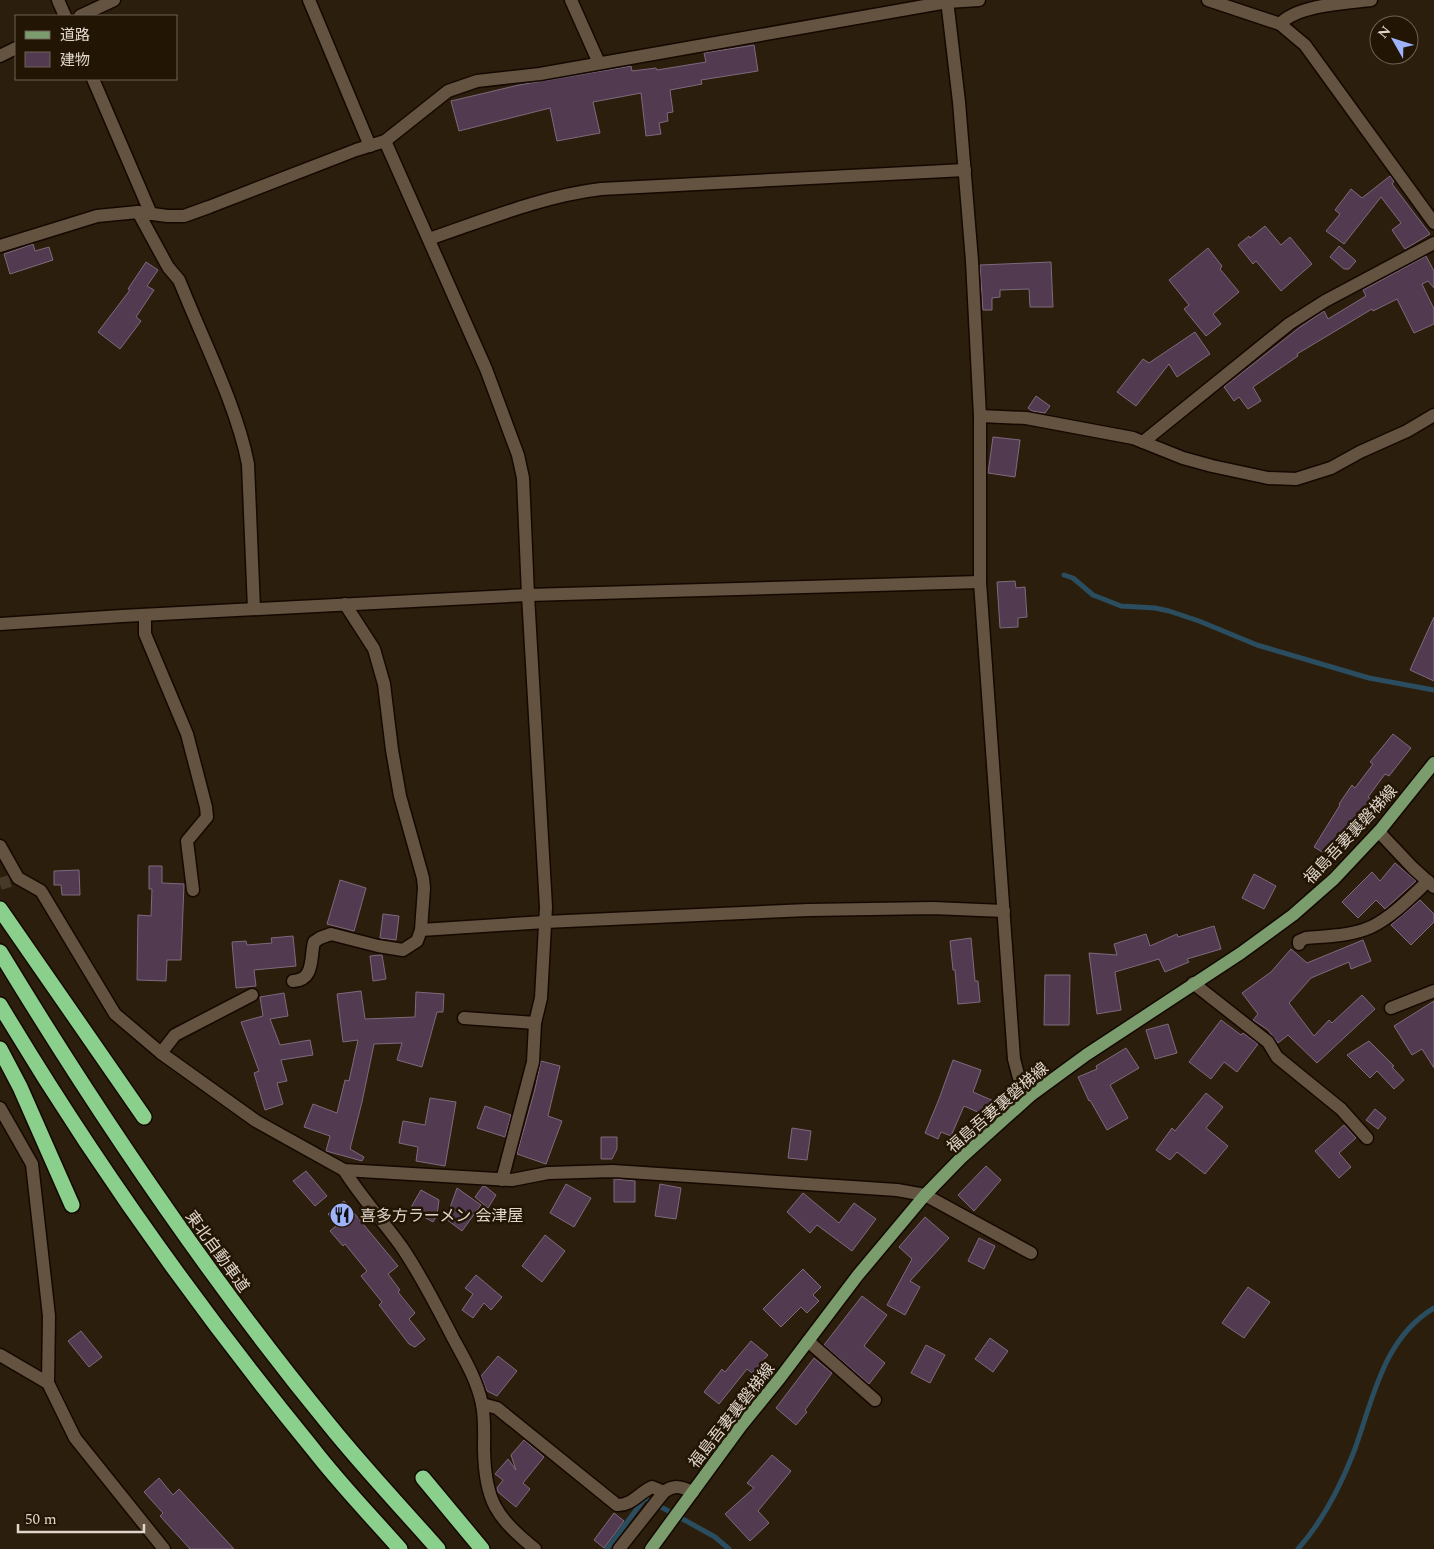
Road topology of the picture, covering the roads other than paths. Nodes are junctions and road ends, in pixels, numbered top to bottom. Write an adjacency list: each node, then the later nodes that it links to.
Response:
1 (58, 0): 9 (street)
2 (114, 0): 10 (street)
3 (309, 0): 17 (street)
4 (571, 0): 14 (street)
5 (979, 0): 8 (street)
6 (1208, 0): 11 (street)
7 (1371, 0): 11 (street)
8 (947, 1): 14 (street); 18 (street)
9 (65, 15)
10 (82, 15)
11 (1280, 24): 20 (street)
12 (15, 48): 13 (street)
13 (0, 56)
14 (599, 63): 16 (street)
15 (92, 80): 19 (street)
16 (385, 141): 17 (street); 21 (street)
17 (370, 146): 19 (street)
18 (965, 170): 21 (street); 25 (street)
19 (145, 213): 23 (street); 30 (street)
20 (1434, 223)
21 (429, 239): 28 (street)
22 (1434, 243): 26 (street)
23 (0, 246)
24 (1434, 415): 26 (street)
25 (980, 416): 26 (street); 27 (street)
26 (1142, 442)
27 (980, 582): 28 (street); 39 (street)
28 (528, 594): 29 (street); 40 (street)
29 (346, 604): 30 (street); 41 (street)
30 (254, 609): 31 (street)
31 (145, 615): 32 (street); 37 (street)
32 (0, 624)
33 (1434, 763): 34 (main road, 福島吾妻裏磐梯線)
34 (1379, 832): 36 (street); 45 (main road, 福島吾妻裏磐梯線)
35 (0, 846): 53 (street)
36 (1431, 884): 42 (street)
37 (193, 890)
38 (0, 909): 56 (highway)
39 (1004, 911): 40 (street); 54 (street)
40 (545, 922): 41 (street); 51 (street)
41 (421, 930): 44 (street)
42 (1299, 944)
43 (0, 952): 73 (highway, 東北自動車道)
44 (293, 982)
45 (1193, 983): 54 (main road, 福島吾妻裏磐梯線); 57 (street)
46 (1434, 991): 49 (street)
47 (252, 995): 53 (street)
48 (0, 1005): 72 (highway)
49 (1391, 1008)
50 (464, 1018): 51 (street)
51 (535, 1022): 59 (street)
52 (0, 1049): 61 (highway)
53 (161, 1053): 58 (street)
54 (1030, 1096): 60 (main road, 福島吾妻裏磐梯線)
55 (0, 1108): 65 (street)
56 (144, 1117)
57 (1368, 1138)
58 (344, 1170): 59 (street); 67 (street)
59 (502, 1180): 60 (street)
60 (925, 1195): 62 (street); 63 (main road, 福島吾妻裏磐梯線)
61 (72, 1205)
62 (1031, 1253)
63 (808, 1341): 66 (street); 70 (main road, 福島吾妻裏磐梯線)
64 (0, 1355): 65 (street)
65 (48, 1383): 71 (street)
66 (875, 1400)
67 (482, 1404): 69 (street); 75 (street)
68 (423, 1478): 74 (highway)
69 (664, 1492): 70 (street); 76 (street)
70 (693, 1492): 77 (main road, 福島吾妻裏磐梯線)
71 (164, 1549)
72 (400, 1549)
73 (438, 1549)
74 (482, 1549)
75 (535, 1549)
76 (619, 1549)
77 (651, 1549)

